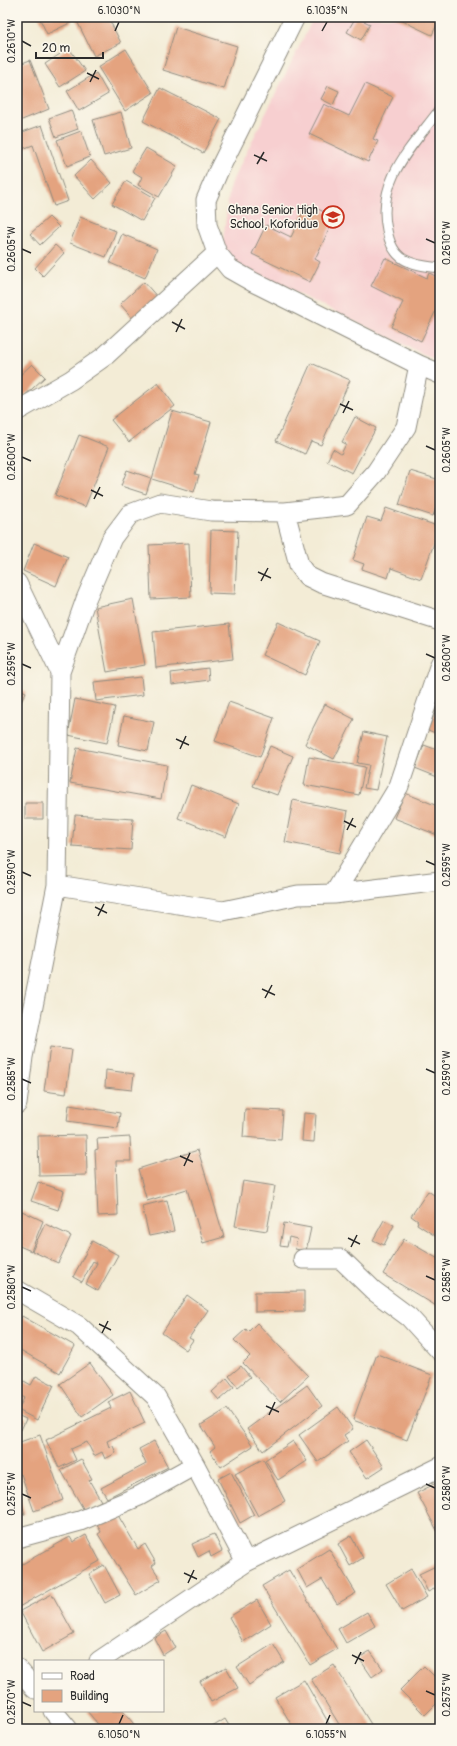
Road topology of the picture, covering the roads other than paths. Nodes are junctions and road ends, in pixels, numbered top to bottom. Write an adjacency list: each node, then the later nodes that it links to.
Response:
1 (295, 17): 3 (street)
2 (440, 110): 4 (lane)
3 (217, 253): 5 (street); 7 (street)
4 (440, 268)
5 (419, 365): 6 (street); 8 (street)
6 (440, 374)
7 (17, 411)
8 (285, 512): 10 (street); 12 (street)
9 (17, 583): 12 (street)
10 (440, 621)
11 (440, 664): 15 (street)
12 (60, 672): 14 (street)
13 (440, 881): 15 (street)
14 (57, 885): 15 (street); 16 (street)
15 (334, 894)
16 (17, 1104)
17 (304, 1259): 19 (street)
18 (17, 1290): 20 (street)
19 (440, 1351)
20 (195, 1465): 22 (street); 23 (street)
21 (440, 1467): 23 (street)
22 (17, 1538)
23 (246, 1562): 24 (street)
24 (100, 1660)
25 (17, 1668): 26 (street)
26 (34, 1688)
27 (54, 1712): 28 (street)
28 (68, 1729)

